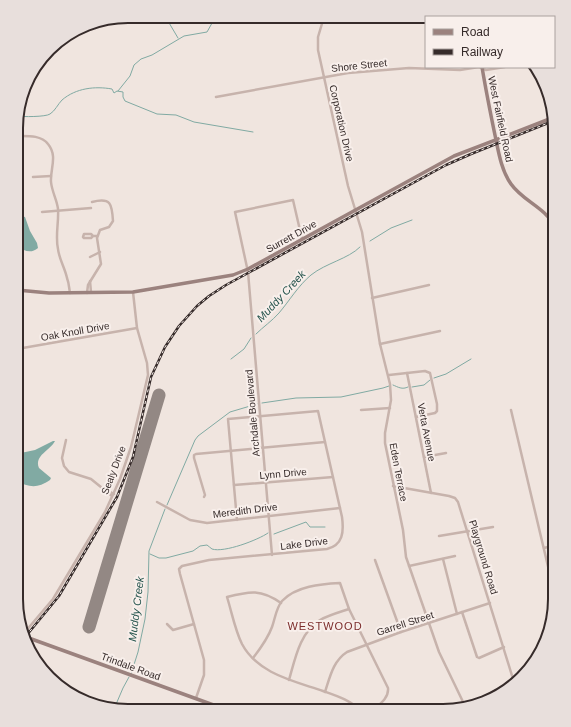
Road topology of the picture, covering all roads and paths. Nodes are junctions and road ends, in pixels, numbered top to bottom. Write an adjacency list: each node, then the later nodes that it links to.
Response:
1 (322, 23): 4 (street, Corporation Drive)
2 (482, 68): 3 (street, Shore Street); 4 (street, Shore Street); 8 (street, West Fairfield Road)
3 (499, 68)
4 (323, 77): 5 (street, Shore Street); 14 (street, Corporation Drive)
5 (216, 97)
6 (547, 120): 8 (street, Surrett Drive)
7 (23, 136): 9 (street)
8 (496, 139): 14 (street, Surrett Drive); 16 (street, West Fairfield Road)
9 (51, 176): 10 (street); 13 (street)
10 (33, 177)
11 (92, 202): 18 (street)
12 (91, 208): 13 (street)
13 (58, 210): 15 (street); 26 (street)
14 (355, 210): 19 (street, Surrett Drive); 28 (street, Eden Terrace)
15 (42, 212)
16 (548, 216)
17 (93, 236): 18 (street)
18 (97, 236): 20 (street)
19 (302, 239): 22 (street, Surrett Drive); 22 (street, Archdale Boulevard)
20 (100, 252): 21 (street); 27 (street)
21 (90, 256)
22 (248, 269): 25 (street, Surrett Drive); 38 (street, Archdale Boulevard)
23 (429, 285): 28 (street)
24 (23, 291): 26 (street, Surrett Drive)
25 (133, 292): 27 (street, Surrett Drive); 29 (street, Sealy Drive)
26 (70, 293): 27 (street, Surrett Drive)
27 (89, 293)
28 (372, 298): 31 (street, Eden Terrace)
29 (137, 328): 32 (street, Oak Knoll Drive); 51 (street, Sealy Drive)
30 (440, 331): 31 (street)
31 (380, 344): 34 (street, Eden Terrace)
32 (23, 348)
33 (407, 373): 34 (street); 39 (street, Verta Avenue); 39 (street)
34 (388, 375): 35 (street, Eden Terrace)
35 (390, 408): 36 (street); 49 (street, Eden Terrace)
36 (361, 410)
37 (511, 410): 61 (street)
38 (260, 416): 41 (street, Lake Drive); 42 (street, Archdale Boulevard); 43 (street, Lake Drive)
39 (416, 417): 45 (street, Verta Avenue)
40 (66, 440): 51 (street)
41 (325, 442): 42 (street); 46 (street, Lake Drive)
42 (263, 448): 43 (street); 47 (street, Archdale Boulevard)
43 (231, 451): 48 (street); 52 (street)
44 (446, 453): 45 (street)
45 (424, 457): 50 (street, Verta Avenue)
46 (332, 476): 47 (street, Lynn Drive); 54 (street, Lake Drive)
47 (266, 482): 48 (street, Lynn Drive); 55 (street, Archdale Boulevard)
48 (234, 485): 56 (street)
49 (393, 486): 50 (street, Playground Road); 67 (street, Eden Terrace)
50 (431, 493): 58 (street, Playground Road)
51 (113, 495): 76 (street, Sealy Drive)
52 (204, 497)
53 (157, 502): 56 (street, Meredith Drive)
54 (340, 508): 55 (street, Meredith Drive); 62 (street, Lake Drive)
55 (269, 516): 56 (street, Meredith Drive); 62 (street, Archdale Boulevard)
56 (237, 520)
57 (493, 526): 58 (street)
58 (468, 531): 59 (street); 69 (street, Playground Road)
59 (439, 536)
60 (548, 547): 61 (street)
61 (544, 548): 66 (street)
62 (272, 554): 75 (street, Lake Drive)
63 (455, 556): 64 (street)
64 (443, 558): 67 (street); 72 (street)
65 (375, 560): 77 (street)
66 (548, 565)
67 (409, 566): 73 (street, Eden Terrace)
68 (281, 603): 70 (street); 81 (street); 81 (street)
69 (490, 603): 71 (street, Garrell Street); 80 (street, Playground Road)
70 (349, 609): 79 (street); 83 (street)
71 (462, 612): 72 (street, Garrell Street); 80 (street)
72 (457, 614): 73 (street, Garrell Street)
73 (429, 623): 77 (street, Garrell Street); 86 (street, Eden Terrace)
74 (167, 624): 75 (street)
75 (194, 624): 85 (street, Lake Drive)
76 (28, 629)
77 (401, 632): 79 (street, Garrell Street)
78 (31, 639): 85 (street, Trindale Road)
79 (367, 644): 84 (street, Garrell Street); 89 (street)
80 (504, 647): 82 (street, Playground Road)
81 (253, 658): 83 (street)
82 (513, 677)
83 (289, 680): 84 (street)
84 (325, 692): 88 (street)
85 (196, 698): 87 (street, Trindale Road)
86 (463, 702)
87 (212, 704)
88 (353, 704)
89 (380, 704)

